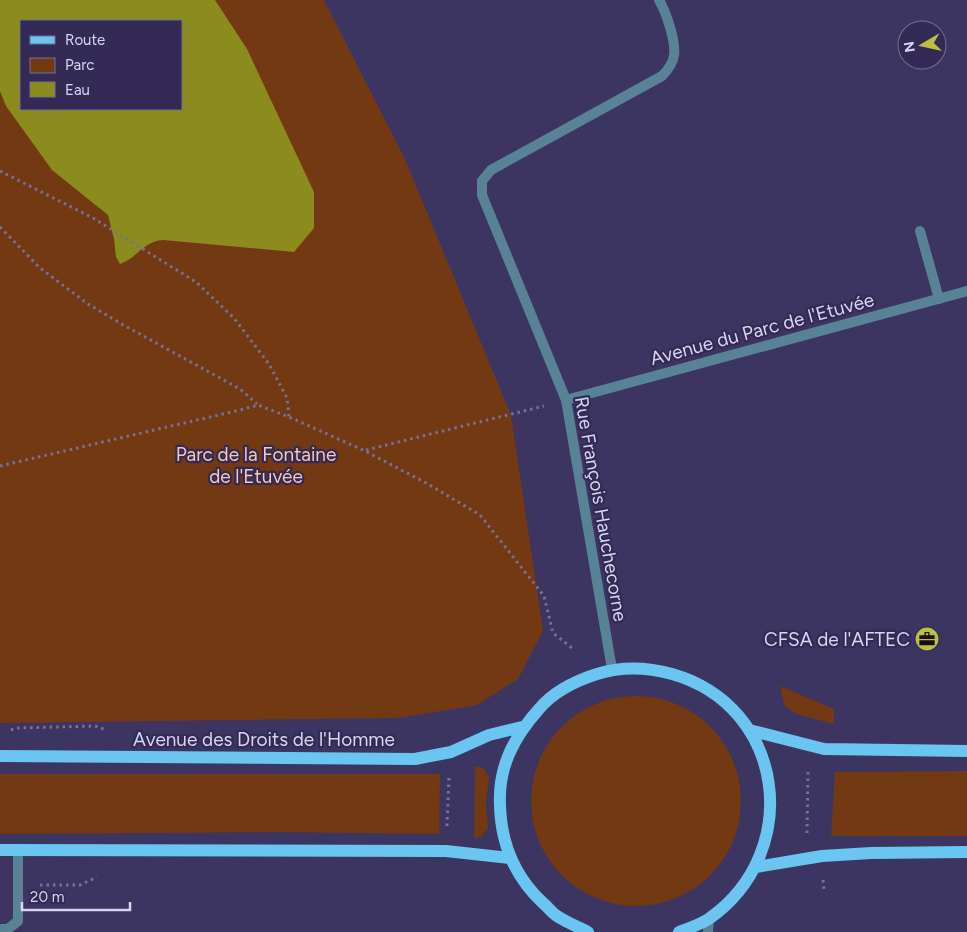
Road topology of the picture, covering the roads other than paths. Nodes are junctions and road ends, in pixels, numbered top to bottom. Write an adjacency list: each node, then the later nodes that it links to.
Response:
1 (659, 0): 5 (street, Rue François Hauchecorne)
2 (920, 230): 4 (street)
3 (967, 291): 4 (street, Avenue du Parc de l'Etuvée)
4 (939, 298): 5 (street, Avenue du Parc de l'Etuvée)
5 (566, 400): 6 (street, Rue François Hauchecorne)
6 (612, 669): 7 (main road); 8 (main road)
7 (522, 727): 10 (main road, Avenue des Droits de l'Homme); 14 (main road)
8 (750, 730): 9 (main road); 15 (main road)
9 (967, 751)
10 (0, 756)
11 (0, 850): 12 (main road)
12 (18, 850): 14 (main road); 17 (street)
13 (967, 852): 15 (main road)
14 (510, 858): 18 (main road)
15 (756, 867): 16 (main road)
16 (709, 919): 19 (main road); 20 (street)
17 (0, 929)
18 (588, 932)
19 (679, 932)
20 (708, 932)

